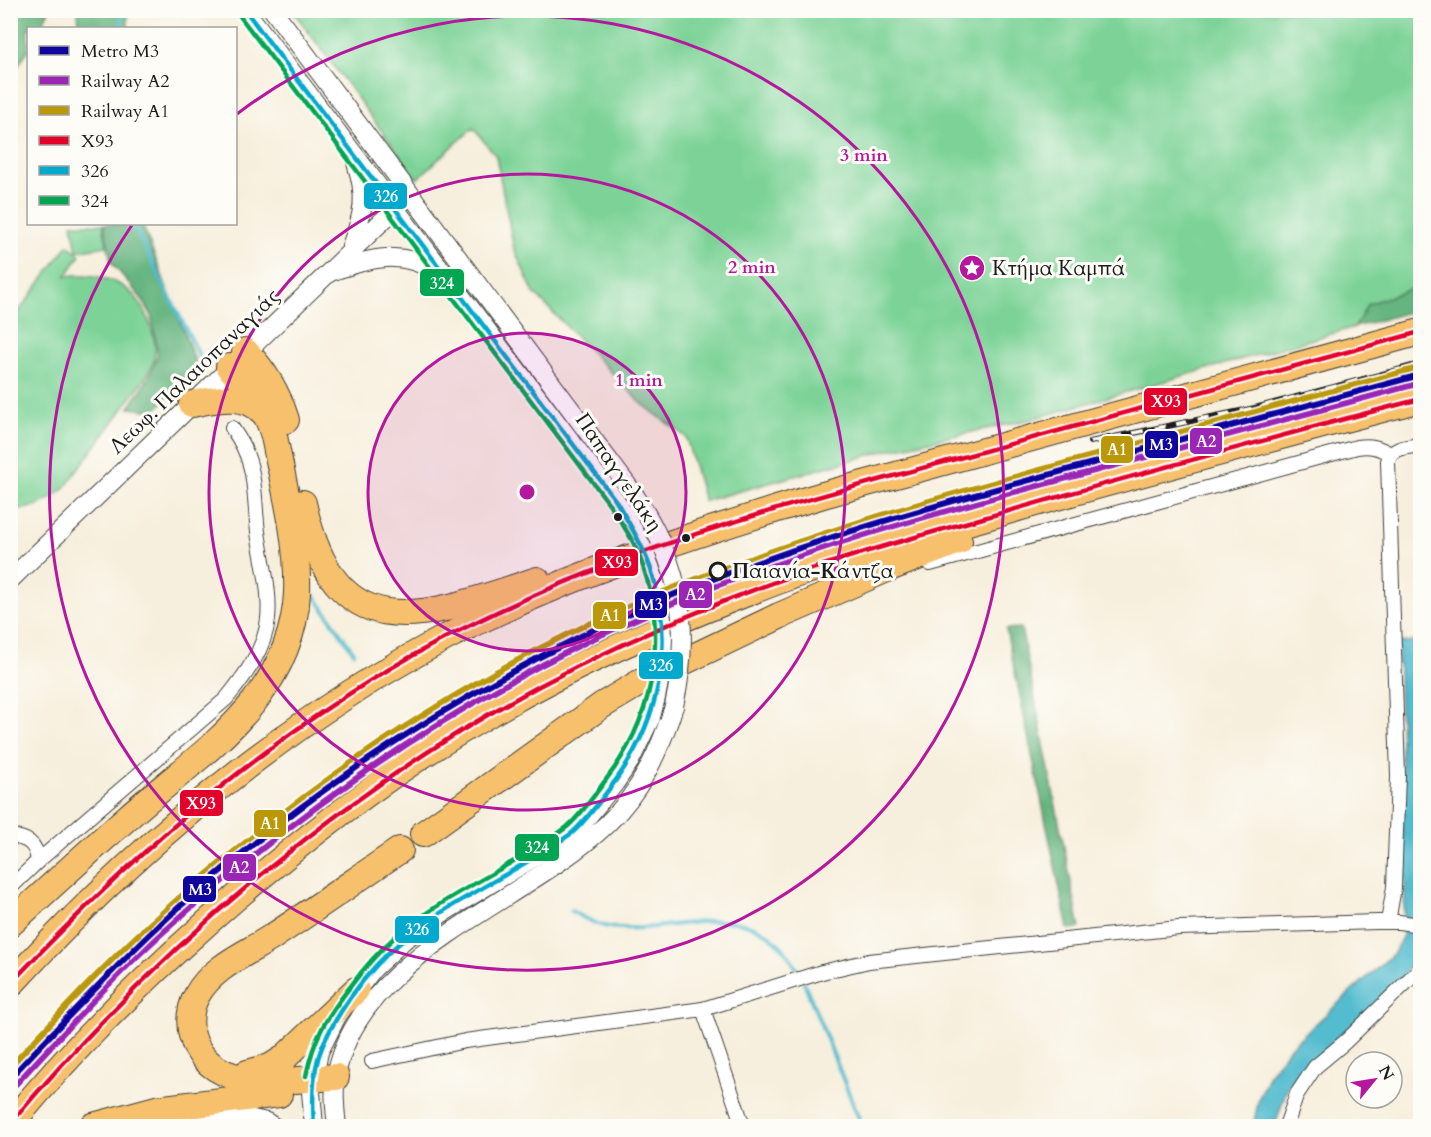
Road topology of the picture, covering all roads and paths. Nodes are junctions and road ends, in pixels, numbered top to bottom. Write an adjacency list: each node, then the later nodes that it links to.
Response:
1 (245, 10): 3 (street, Παπαγγελάκη)
2 (273, 10): 4 (street, Παπαγγελάκη)
3 (352, 152): 5 (street, Παπαγγελάκη); 6 (street)
4 (410, 194): 5 (street, Λεωφ. Παλαιοπαναγιάς); 35 (street, Παπαγγελάκη, bridge)
5 (396, 208): 6 (street, Λεωφ. Παλαιοπαναγιάς); 8 (street, Παπαγγελάκη)
6 (348, 253): 7 (street, Λεωφ. Παλαιοπαναγιάς)
7 (326, 274): 8 (street); 10 (street, Λεωφ. Παλαιοπαναγιάς)
8 (453, 283): 31 (street, Παπαγγελάκη, bridge)
9 (1420, 332): 18 (highway)
10 (237, 359): 12 (street, Λεωφ. Παλαιοπαναγιάς); 13 (highway); 18 (highway)
11 (1420, 399): 17 (highway)
12 (192, 404): 13 (highway); 19 (street, Λεωφ. Παλαιοπαναγιάς)
13 (268, 418): 27 (highway)
14 (232, 428): 24 (street)
15 (1420, 445): 16 (street)
16 (1390, 454): 20 (street); 26 (street)
17 (1078, 490): 21 (highway); 36 (highway)
18 (686, 537): 30 (highway)
19 (10, 580)
20 (885, 583)
21 (423, 834)
22 (10, 836): 24 (street)
23 (400, 850): 34 (highway)
24 (38, 861): 25 (street)
25 (10, 888)
26 (1394, 922): 28 (street); 32 (street)
27 (10, 924)
28 (1420, 926)
29 (1420, 969): 43 (street)
30 (10, 985)
31 (356, 990): 34 (highway); 35 (street, Παπαγγελάκη)
32 (703, 1009): 33 (street); 42 (street)
33 (372, 1061)
34 (232, 1074): 35 (highway)
35 (324, 1085): 37 (highway); 40 (street, Παπαγγελάκη); 41 (street, Παπαγγελάκη)
36 (10, 1125)
37 (93, 1126)
38 (177, 1126): 39 (street)
39 (276, 1126)
40 (314, 1126)
41 (337, 1126)
42 (743, 1126)
43 (1286, 1126)

